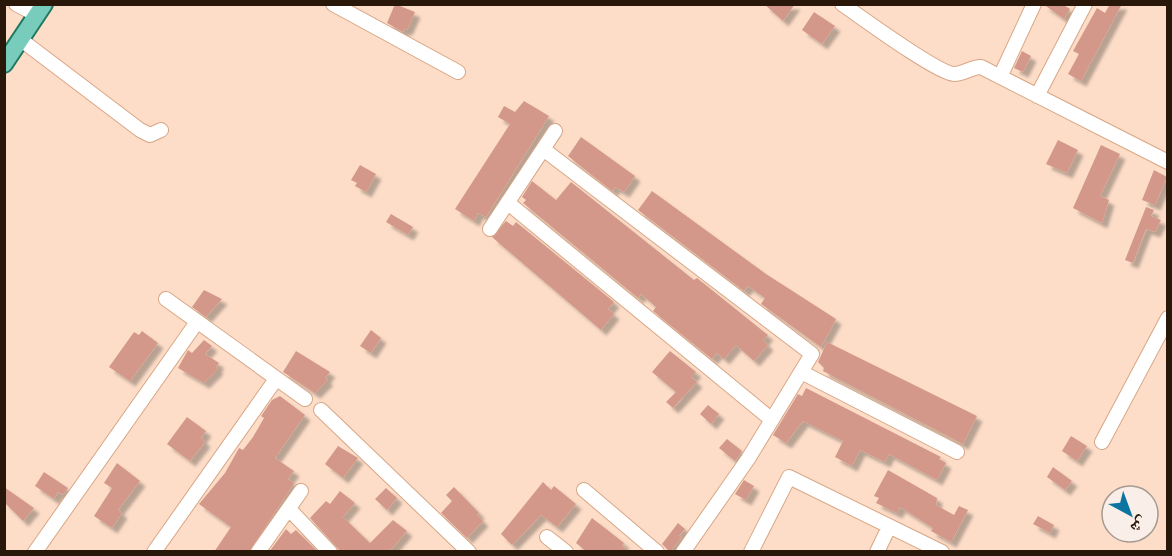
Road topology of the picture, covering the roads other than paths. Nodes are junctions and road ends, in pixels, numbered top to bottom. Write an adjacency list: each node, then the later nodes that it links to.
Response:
1 (16, 4): 6 (street)
2 (333, 4): 9 (street)
3 (842, 4): 10 (street)
4 (1034, 4): 10 (street)
5 (1085, 4): 11 (street)
6 (40, 10): 7 (main road)
7 (20, 39): 8 (main road); 12 (street)
8 (4, 64)
9 (458, 72)
10 (1000, 77): 11 (street)
11 (1037, 96): 15 (street)
12 (161, 130)
13 (555, 131): 14 (street)
14 (543, 149): 16 (street); 21 (street)
15 (1167, 161)
16 (508, 203): 17 (street); 25 (street)
17 (490, 229)
18 (166, 299): 20 (street)
19 (1167, 318): 26 (street)
20 (197, 322): 22 (street); 33 (street)
21 (801, 372): 25 (street); 27 (street)
22 (276, 379): 23 (street); 34 (street)
23 (305, 399)
24 (321, 410): 37 (street)
25 (772, 420): 40 (street)
26 (1102, 442)
27 (957, 452)
28 (584, 490): 39 (street)
29 (301, 491): 30 (street)
30 (289, 509): 35 (street); 36 (street)
31 (890, 526): 41 (street); 42 (street); 43 (street)
32 (547, 537): 38 (street)
33 (35, 552)
34 (154, 552)
35 (258, 552)
36 (330, 552)
37 (469, 552)
38 (566, 552)
39 (657, 552)
40 (683, 552)
41 (751, 552)
42 (877, 552)
43 (942, 552)

